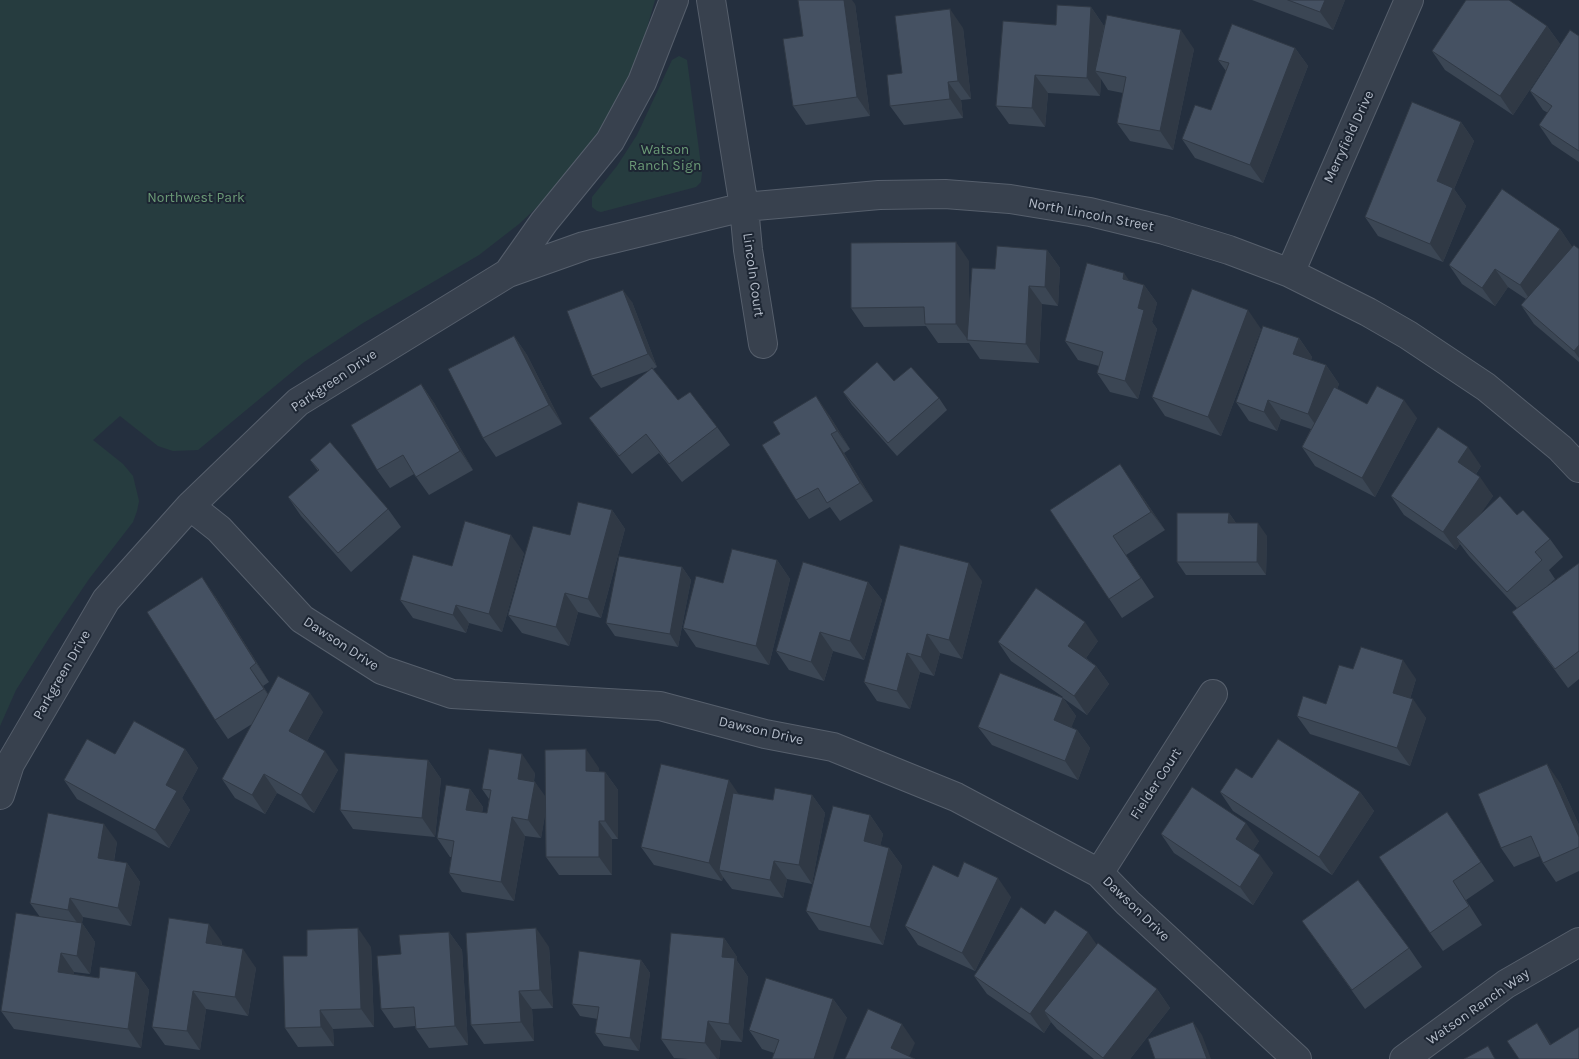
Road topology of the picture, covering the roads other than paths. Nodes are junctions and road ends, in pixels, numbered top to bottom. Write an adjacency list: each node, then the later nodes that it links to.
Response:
1 (674, 0): 5 (street)
2 (711, 0): 4 (street)
3 (1409, 0): 6 (street, Merryfield Drive)
4 (744, 207): 5 (street, Parkgreen Drive); 6 (street, North Lincoln Street); 7 (street, Lincoln Court)
5 (508, 273): 9 (street, Parkgreen Drive)
6 (1290, 273): 8 (street, North Lincoln Street)
7 (763, 344)
8 (1579, 468)
9 (190, 506): 11 (street, Parkgreen Drive); 12 (street, Dawson Drive)
10 (1213, 694): 12 (street, Fielder Court)
11 (0, 795)
12 (1099, 873): 14 (street, Dawson Drive)
13 (1579, 942): 15 (street, Watson Ranch Way)
14 (1297, 1059)
15 (1404, 1059)

